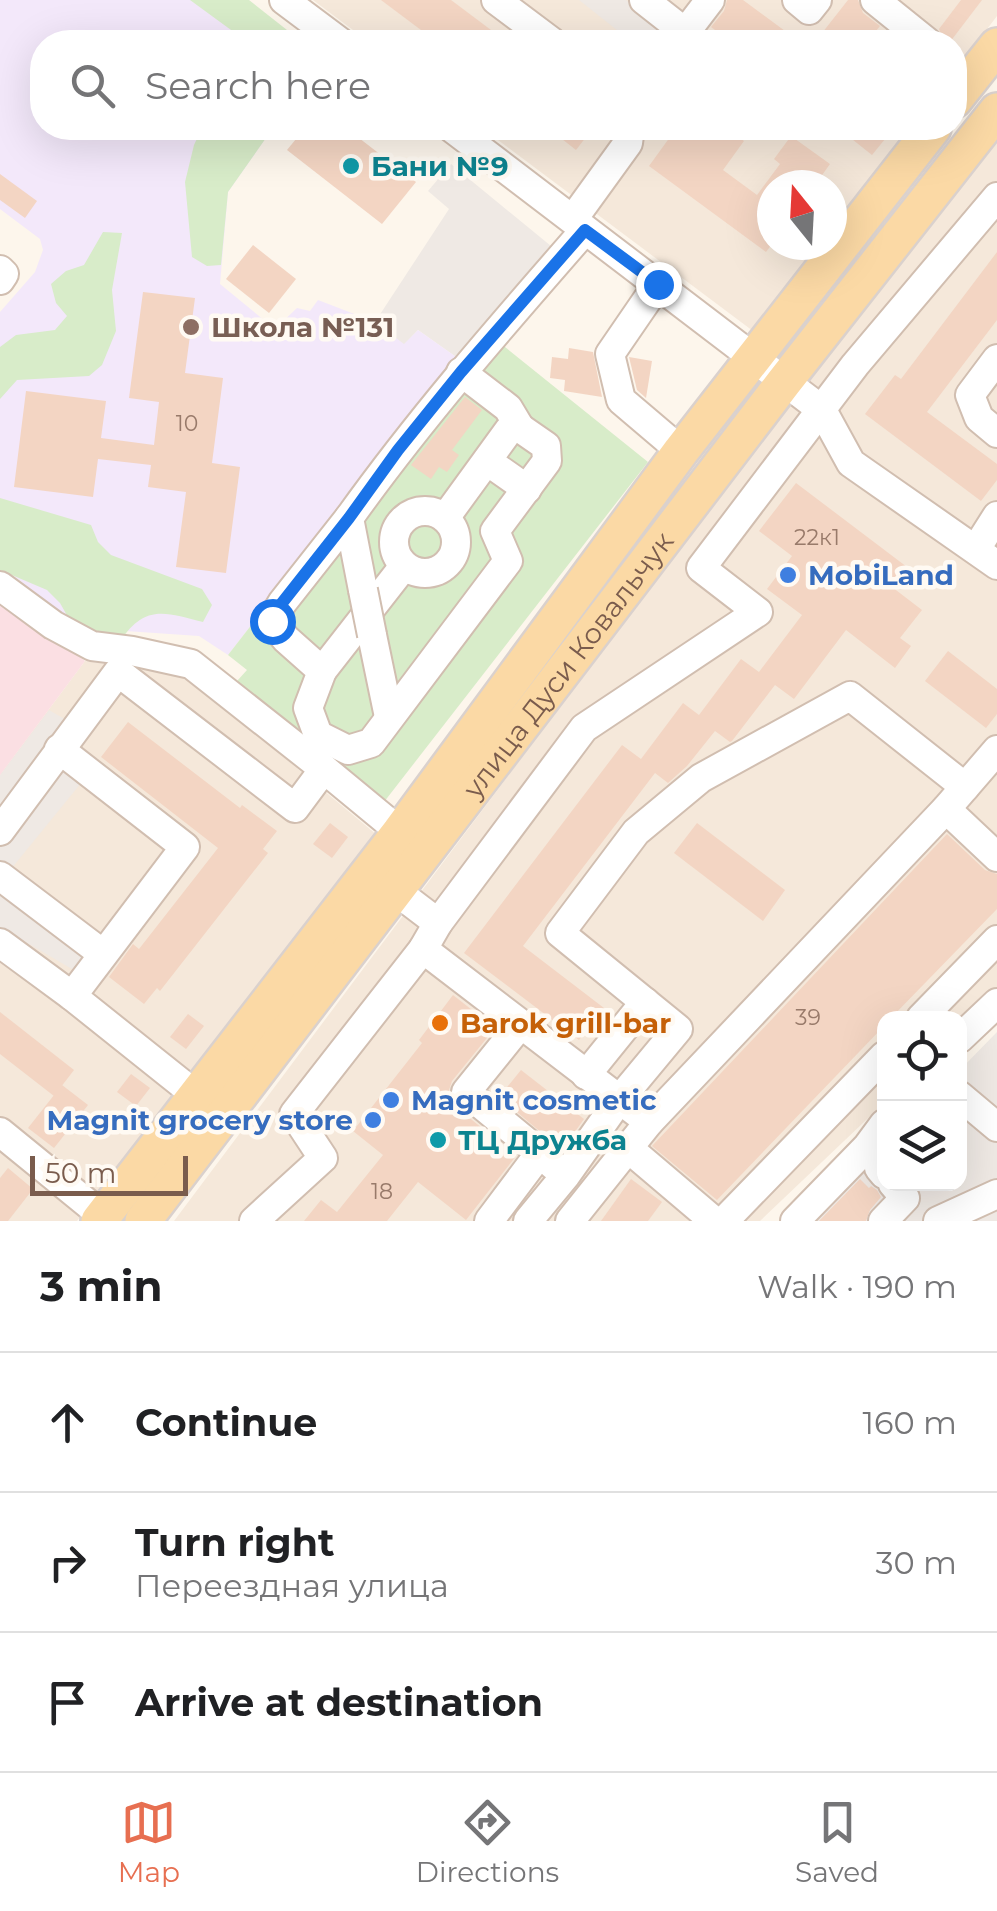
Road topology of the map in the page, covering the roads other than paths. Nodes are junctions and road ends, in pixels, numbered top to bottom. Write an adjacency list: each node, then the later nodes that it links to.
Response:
1 (284, 0): 8 (street)
2 (496, 0): 9 (street)
3 (644, 0): 10 (street)
4 (710, 0): 11 (street)
5 (797, 0): 6 (street)
6 (817, 0)
7 (875, 0): 12 (street)
8 (324, 30)
9 (536, 30)
10 (674, 30)
11 (688, 30)
12 (912, 30)
13 (997, 46): 14 (main road)
14 (967, 75)
15 (997, 111): 27 (main road, улица Дуси Ковальчук)
16 (468, 140): 20 (street)
17 (628, 140): 20 (street)
18 (924, 140): 24 (main road, улица Дуси Ковальчук)
19 (997, 197): 28 (street)
20 (579, 224): 23 (street); 26 (street)
21 (0, 270): 22 (street)
22 (0, 280)
23 (658, 284): 24 (street); 31 (street)
24 (752, 358): 27 (street); 31 (main road, улица Дуси Ковальчук)
25 (997, 360): 30 (street)
26 (461, 372): 29 (street); 37 (street)
27 (784, 382): 28 (street); 39 (main road, улица Дуси Ковальчук)
28 (822, 410): 40 (street); 43 (street)
29 (520, 428): 32 (street); 34 (street)
30 (997, 433)
31 (681, 451): 54 (main road, улица Дуси Ковальчук)
32 (486, 461): 33 (street); 34 (street)
33 (469, 485): 35 (street); 38 (street)
34 (527, 489): 35 (street)
35 (509, 513): 45 (street)
36 (997, 516): 40 (street)
37 (349, 518): 46 (street); 47 (street, bridge)
38 (445, 518): 41 (street); 42 (street)
39 (664, 539): 43 (street); 54 (main road, улица Дуси Ковальчук)
40 (986, 557)
41 (452, 558): 42 (street); 45 (street)
42 (404, 566): 46 (street)
43 (701, 568): 58 (street)
44 (0, 586): 50 (street)
45 (489, 588): 47 (street)
46 (322, 671): 47 (street)
47 (389, 717)
48 (59, 749): 50 (street); 53 (street); 62 (street)
49 (997, 750): 51 (street)
50 (324, 769): 54 (street)
51 (965, 787): 52 (street); 64 (street)
52 (946, 809): 55 (street); 74 (street)
53 (0, 831)
54 (413, 842): 57 (main road, улица Дуси Ковальчук); 71 (main road, улица Дуси Ковальчук)
55 (997, 857)
56 (0, 876): 62 (street)
57 (396, 891): 58 (street); 84 (main road, улица Дуси Ковальчук)
58 (438, 923): 61 (street)
59 (997, 940): 66 (street)
60 (0, 942): 63 (street)
61 (423, 950): 67 (street); 85 (street)
62 (104, 954): 63 (street)
63 (72, 996): 71 (street)
64 (645, 1002): 70 (street); 72 (street)
65 (997, 1003): 68 (street)
66 (928, 1011)
67 (520, 1024): 70 (street); 79 (street)
68 (967, 1031)
69 (877, 1063): 90 (street)
70 (586, 1075): 72 (street)
71 (196, 1095): 83 (main road, улица Дуси Ковальчук)
72 (619, 1100): 74 (street); 80 (street)
73 (966, 1101): 75 (street)
74 (649, 1122): 78 (street)
75 (997, 1127)
76 (877, 1133): 91 (street)
77 (2, 1137): 83 (street)
78 (628, 1148): 88 (street); 89 (street)
79 (540, 1154): 80 (street); 86 (street)
80 (566, 1174): 87 (street)
81 (898, 1191): 92 (street)
82 (982, 1206): 93 (street)
83 (101, 1219)
84 (142, 1221)
85 (254, 1221)
86 (489, 1221)
87 (528, 1221)
88 (570, 1221)
89 (714, 1221)
90 (724, 1221)
91 (795, 1221)
92 (883, 1221)
93 (938, 1221)

